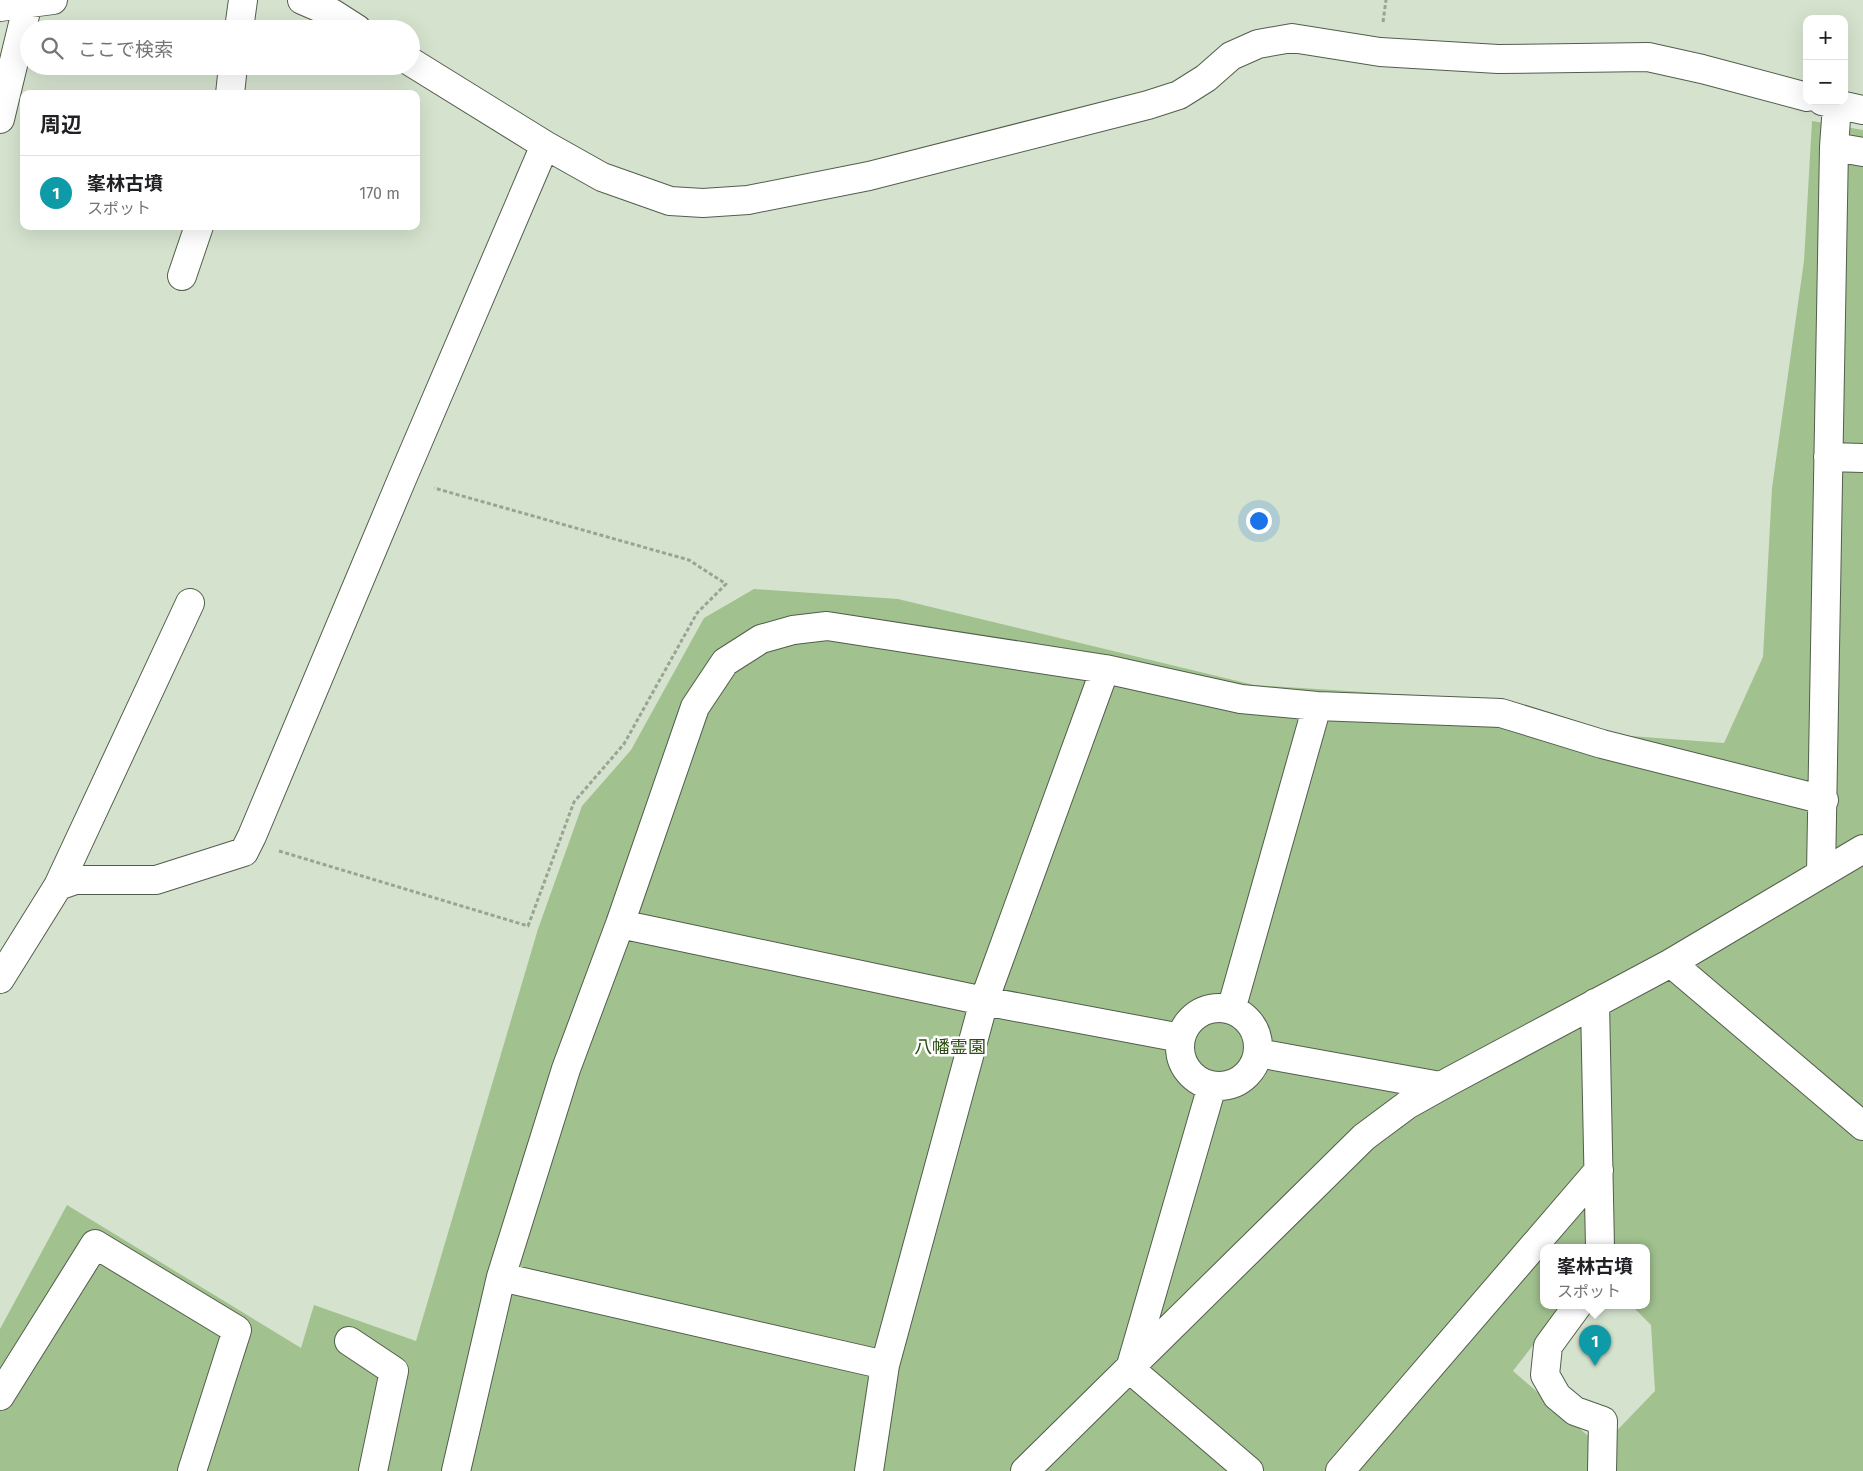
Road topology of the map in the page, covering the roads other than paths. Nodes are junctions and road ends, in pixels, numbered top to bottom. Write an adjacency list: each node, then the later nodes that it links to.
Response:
1 (243, 0): 6 (street)
2 (302, 0): 7 (street)
3 (40, 2): 4 (street); 5 (street)
4 (0, 7)
5 (34, 20)
6 (240, 20)
7 (343, 20)
8 (20, 60): 16 (street)
9 (420, 68): 17 (street)
10 (233, 75): 11 (street)
11 (231, 90)
12 (1803, 96): 17 (street)
13 (1830, 105): 18 (street)
14 (1839, 105): 15 (street)
15 (1863, 110)
16 (0, 119)
17 (545, 145): 30 (street)
18 (1834, 147): 19 (street); 22 (street)
19 (1863, 152)
20 (197, 230): 21 (street)
21 (182, 276)
22 (1828, 457): 23 (street); 27 (street)
23 (1863, 458)
24 (190, 603): 30 (street)
25 (1105, 669): 26 (street); 31 (street); 34 (street)
26 (1317, 706): 27 (street); 36 (street)
27 (1824, 800): 29 (street)
28 (1863, 849): 29 (street)
29 (1822, 873): 32 (street)
30 (58, 886): 33 (street)
31 (620, 924): 34 (street); 44 (street)
32 (1671, 963): 35 (street); 41 (street)
33 (0, 979)
34 (984, 1001): 37 (street); 47 (street)
35 (1595, 1004): 40 (street); 42 (street)
36 (1231, 1010): 37 (street); 38 (street)
37 (1181, 1038): 39 (street)
38 (1258, 1053): 39 (street); 40 (street)
39 (1212, 1086): 48 (street)
40 (1440, 1086): 48 (street)
41 (1863, 1126)
42 (1599, 1170): 43 (street); 56 (street)
43 (1600, 1244)
44 (501, 1277): 47 (street); 52 (street)
45 (1575, 1309): 57 (street)
46 (349, 1341): 51 (street)
47 (885, 1365): 53 (street)
48 (1130, 1368): 54 (street); 55 (street)
49 (0, 1396): 50 (street)
50 (192, 1471)
51 (373, 1471)
52 (456, 1471)
53 (869, 1471)
54 (1025, 1471)
55 (1249, 1471)
56 (1340, 1471)
57 (1602, 1471)

